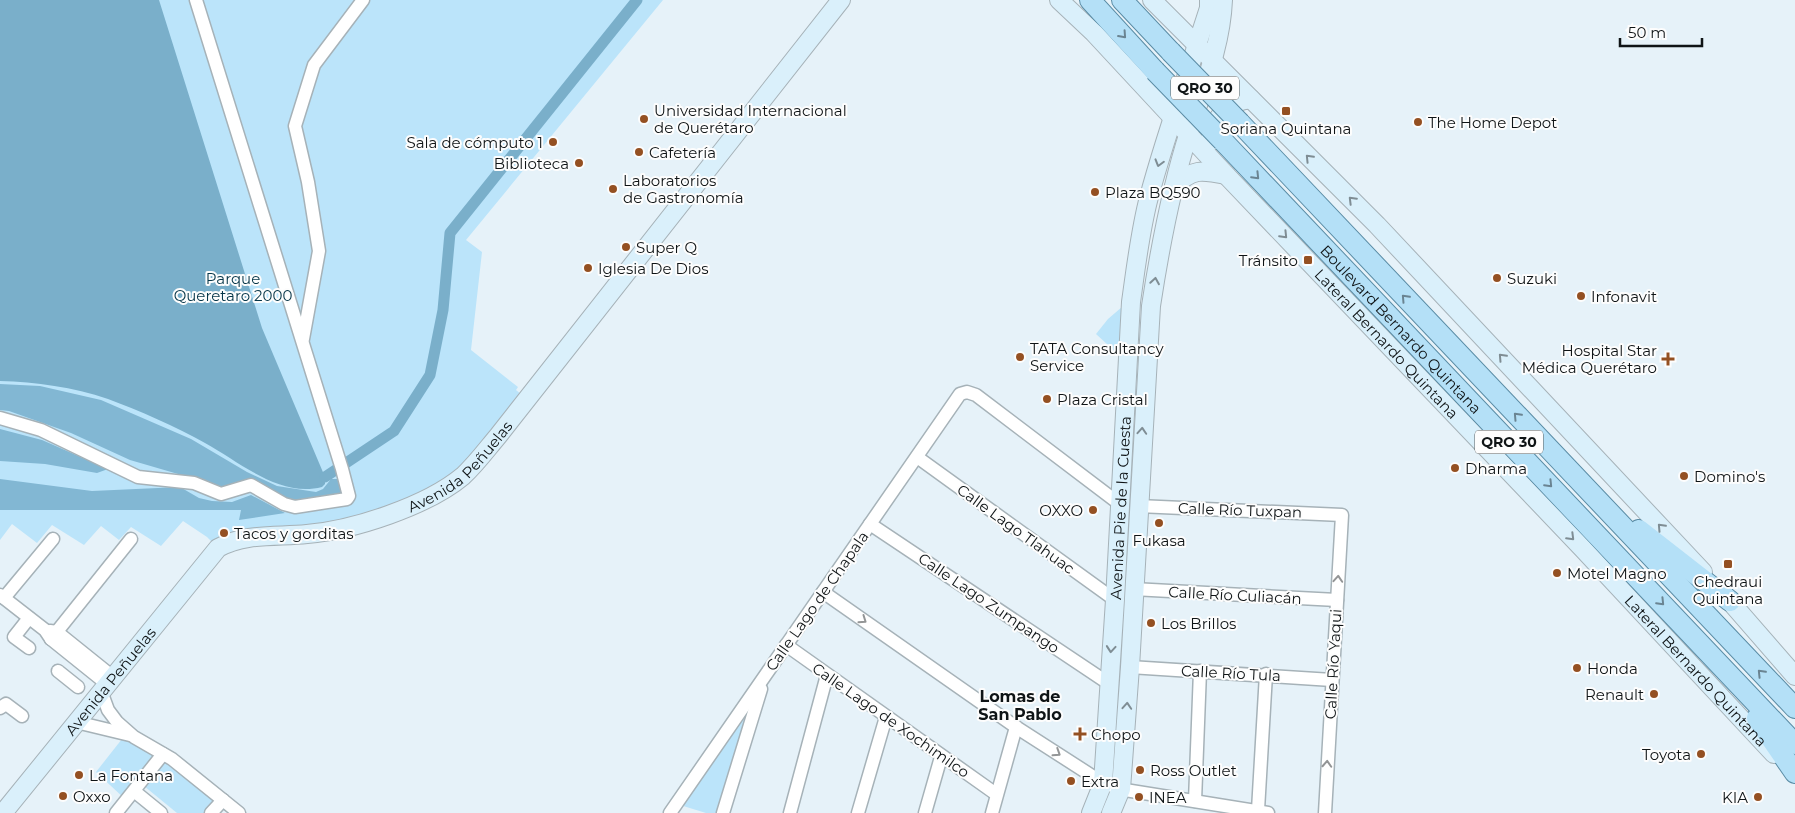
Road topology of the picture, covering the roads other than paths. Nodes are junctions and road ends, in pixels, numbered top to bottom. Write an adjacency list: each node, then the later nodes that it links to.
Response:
1 (196, 0): 19 (street)
2 (363, 0): 19 (street)
3 (842, 0): 49 (street, Avenida Peñuelas)
4 (1059, 0): 12 (street, Lateral Bernardo Quintana)
5 (1090, 0): 41 (main road, Boulevard Bernardo Quintana / QRO 30, one-way to 41, bridge)
6 (1122, 0): 22 (main road, Boulevard Bernardo Quintana / QRO 30, one-way to 6, bridge)
7 (1152, 0): 9 (street)
8 (1216, 5): 10 (street, Avenida Pie de la Cuesta); 11 (street, Avenida Pie de la Cuesta)
9 (1166, 15): 10 (street); 12 (street)
10 (1197, 46): 11 (street); 14 (street, Avenida Pie de la Cuesta)
11 (1214, 62): 13 (street); 15 (street, Avenida Pie de la Cuesta)
12 (1152, 94): 14 (street, Lateral Bernardo Quintana)
13 (1252, 99): 16 (street); 34 (street, one-way to 13)
14 (1173, 116): 15 (street, Lateral Bernardo Quintana); 23 (street, Avenida Pie de la Cuesta, one-way to 23)
15 (1189, 133): 16 (street, Lateral Bernardo Quintana); 18 (street, Avenida Pie de la Cuesta)
16 (1209, 157): 17 (street, Lateral Bernardo Quintana)
17 (1226, 175): 18 (street); 61 (street, Lateral Bernardo Quintana, one-way to 61)
18 (1174, 187): 24 (street, Avenida Pie de la Cuesta, one-way to 18)
19 (302, 343): 20 (street)
20 (0, 418)
21 (917, 457): 23 (street, Calle Lago de Chapala); 26 (street, Calle Lago de Chapala); 32 (street, Calle Lago Tlahuac)
22 (1584, 487): 34 (main road); 52 (main road, Boulevard Bernardo Quintana / QRO 30, one-way to 22)
23 (1120, 505): 32 (street, Avenida Pie de la Cuesta)
24 (1138, 506): 25 (street, Calle Río Tuxpan); 29 (street, Avenida Pie de la Cuesta)
25 (1342, 515): 33 (street, Calle Río Yaqui, one-way to 25)
26 (870, 524): 30 (street, Calle Lago de Chapala); 48 (street, Calle Lago Zumpango)
27 (53, 539): 31 (street)
28 (131, 539): 36 (street)
29 (1133, 589): 33 (street, Calle Río Culiacán); 40 (street, Avenida Pie de la Cuesta)
30 (822, 592): 37 (street, Calle Lago de Chapala); 56 (street, one-way to 56)
31 (2, 597): 35 (street)
32 (1115, 600): 48 (street, Avenida Pie de la Cuesta, one-way to 48)
33 (1337, 600): 47 (street, Calle Río Yaqui)
34 (1730, 601): 45 (street)
35 (29, 618): 36 (street); 38 (street)
36 (51, 634): 39 (street); 49 (street)
37 (786, 644): 44 (street, Calle Lago de Xochimilco); 46 (street, Calle Lago de Chapala)
38 (29, 648)
39 (75, 658): 49 (street); 50 (street)
40 (1130, 667): 42 (street, Calle Río Tula); 63 (street, Avenida Pie de la Cuesta, one-way to 40)
41 (1722, 667): 58 (main road, Boulevard Bernardo Quintana / QRO 30); 61 (main road)
42 (1200, 671): 43 (street, Calle Río Tula); 67 (street)
43 (1266, 674): 47 (street, Calle Río Tula); 68 (street)
44 (827, 675): 54 (street, Calle Lago de Xochimilco); 76 (street)
45 (1795, 676)
46 (764, 678): 74 (street, Calle Lago de Chapala); 75 (street)
47 (1332, 680): 82 (street, Calle Río Yaqui, one-way to 47)
48 (1108, 683): 62 (street, Avenida Pie de la Cuesta)
49 (107, 684): 55 (street, Avenida Peñuelas); 57 (street)
50 (78, 687)
51 (0, 708): 53 (street)
52 (1795, 708)
53 (22, 716)
54 (886, 717): 60 (street, Calle Lago de Xochimilco); 77 (street)
55 (76, 722): 57 (street); 69 (street, Avenida Peñuelas)
56 (1016, 727): 62 (street, one-way to 62); 65 (street)
57 (134, 737): 59 (street)
58 (1795, 744)
59 (164, 754): 64 (street); 66 (street)
60 (941, 757): 65 (street, Calle Lago de Xochimilco); 78 (street)
61 (1795, 775)
62 (1103, 783): 63 (street); 80 (street, Avenida Pie de la Cuesta)
63 (1121, 789): 67 (street); 81 (street, Avenida Pie de la Cuesta)
64 (134, 791): 70 (street); 71 (street)
65 (996, 794): 79 (street)
66 (222, 800): 72 (street); 73 (street)
67 (1195, 802): 68 (street)
68 (1263, 812)
69 (3, 813)
70 (116, 813)
71 (161, 813)
72 (211, 813)
73 (239, 813)
74 (670, 813)
75 (723, 813)
76 (790, 813)
77 (858, 813)
78 (925, 813)
79 (992, 813)
80 (1090, 813)
81 (1111, 813)
82 (1325, 813)

